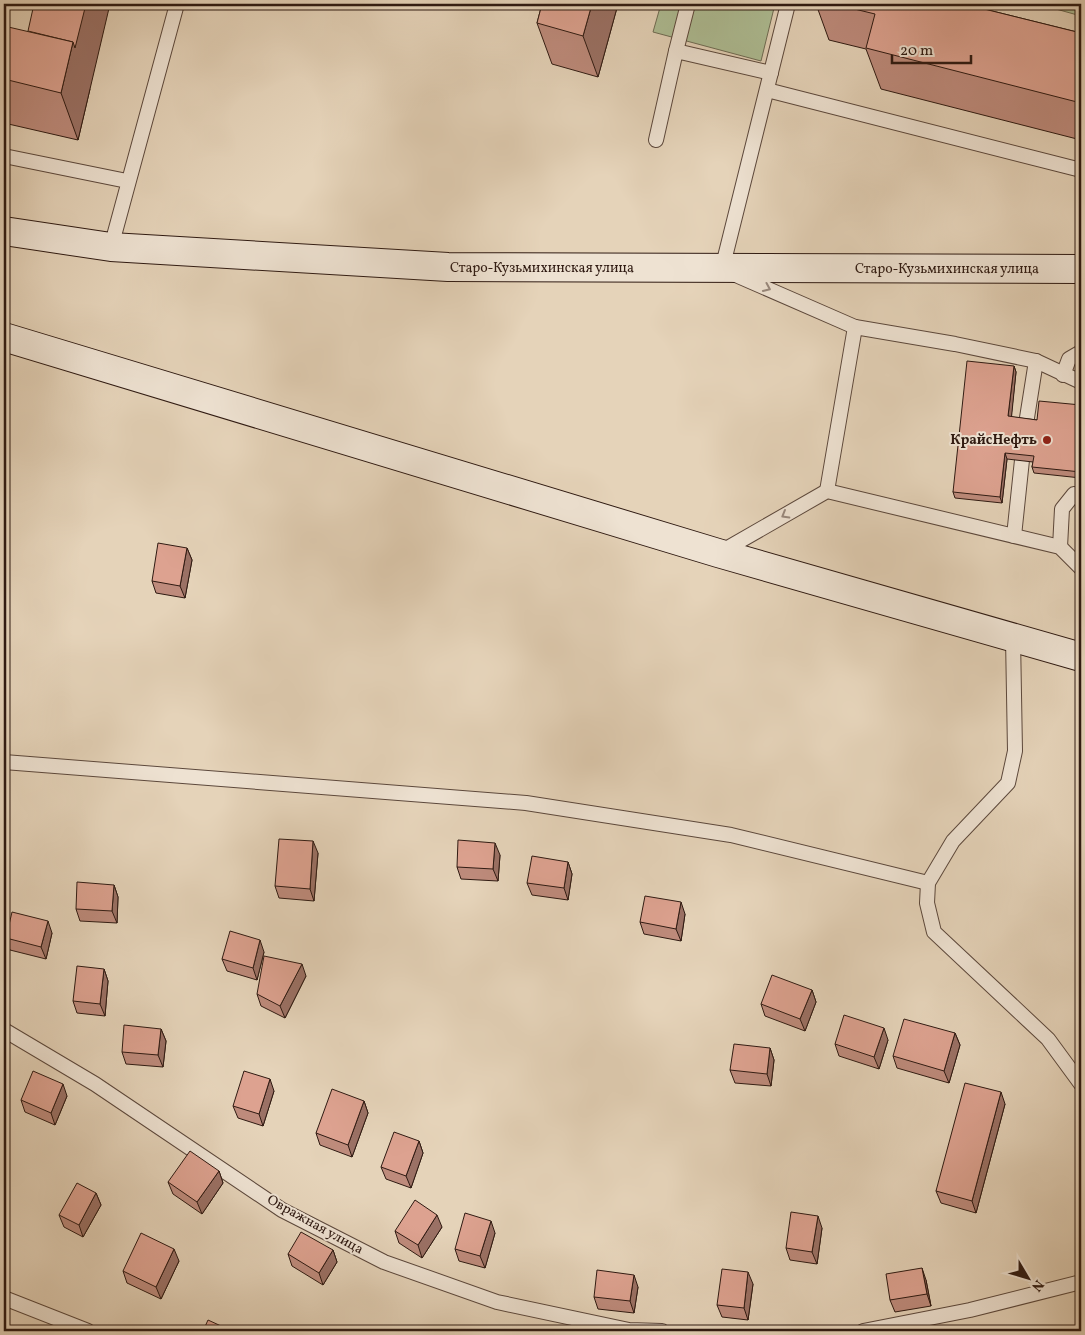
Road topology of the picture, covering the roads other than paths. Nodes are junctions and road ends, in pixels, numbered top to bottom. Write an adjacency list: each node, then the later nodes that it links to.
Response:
1 (177, 4): 10 (lane)
2 (688, 4): 4 (lane)
3 (788, 4): 5 (lane)
4 (676, 51): 5 (lane); 7 (lane)
5 (771, 73): 6 (lane)
6 (767, 90): 9 (lane); 13 (lane)
7 (656, 140)
8 (4, 156): 10 (lane)
9 (1081, 170)
10 (127, 181): 12 (lane)
11 (4, 231): 12 (main road, Старо-Кузьмихинская улица)
12 (110, 247): 13 (main road, Старо-Кузьмихинская улица)
13 (722, 269): 14 (main road, Старо-Кузьмихинская улица); 15 (lane, one-way to 15)
14 (1081, 269)
15 (855, 327): 18 (lane); 23 (lane)
16 (4, 337): 27 (main road)
17 (1081, 352): 19 (lane)
18 (1036, 361): 19 (lane); 21 (lane)
19 (1063, 375): 20 (lane)
20 (1081, 382)
21 (1026, 424)
22 (1022, 460): 25 (lane)
23 (827, 491): 25 (lane); 27 (lane, one-way to 27)
24 (1081, 496): 26 (lane)
25 (1014, 536): 26 (lane)
26 (1060, 546): 28 (lane)
27 (718, 553): 29 (main road)
28 (1081, 568)
29 (1013, 638): 30 (main road); 32 (lane)
30 (1081, 657)
31 (4, 762): 32 (lane)
32 (928, 883): 34 (lane)
33 (4, 1030): 38 (lane, Овражная улица)
34 (1081, 1084)
35 (1081, 1282): 39 (lane)
36 (4, 1298): 37 (lane)
37 (88, 1331)
38 (662, 1331)
39 (863, 1331)

